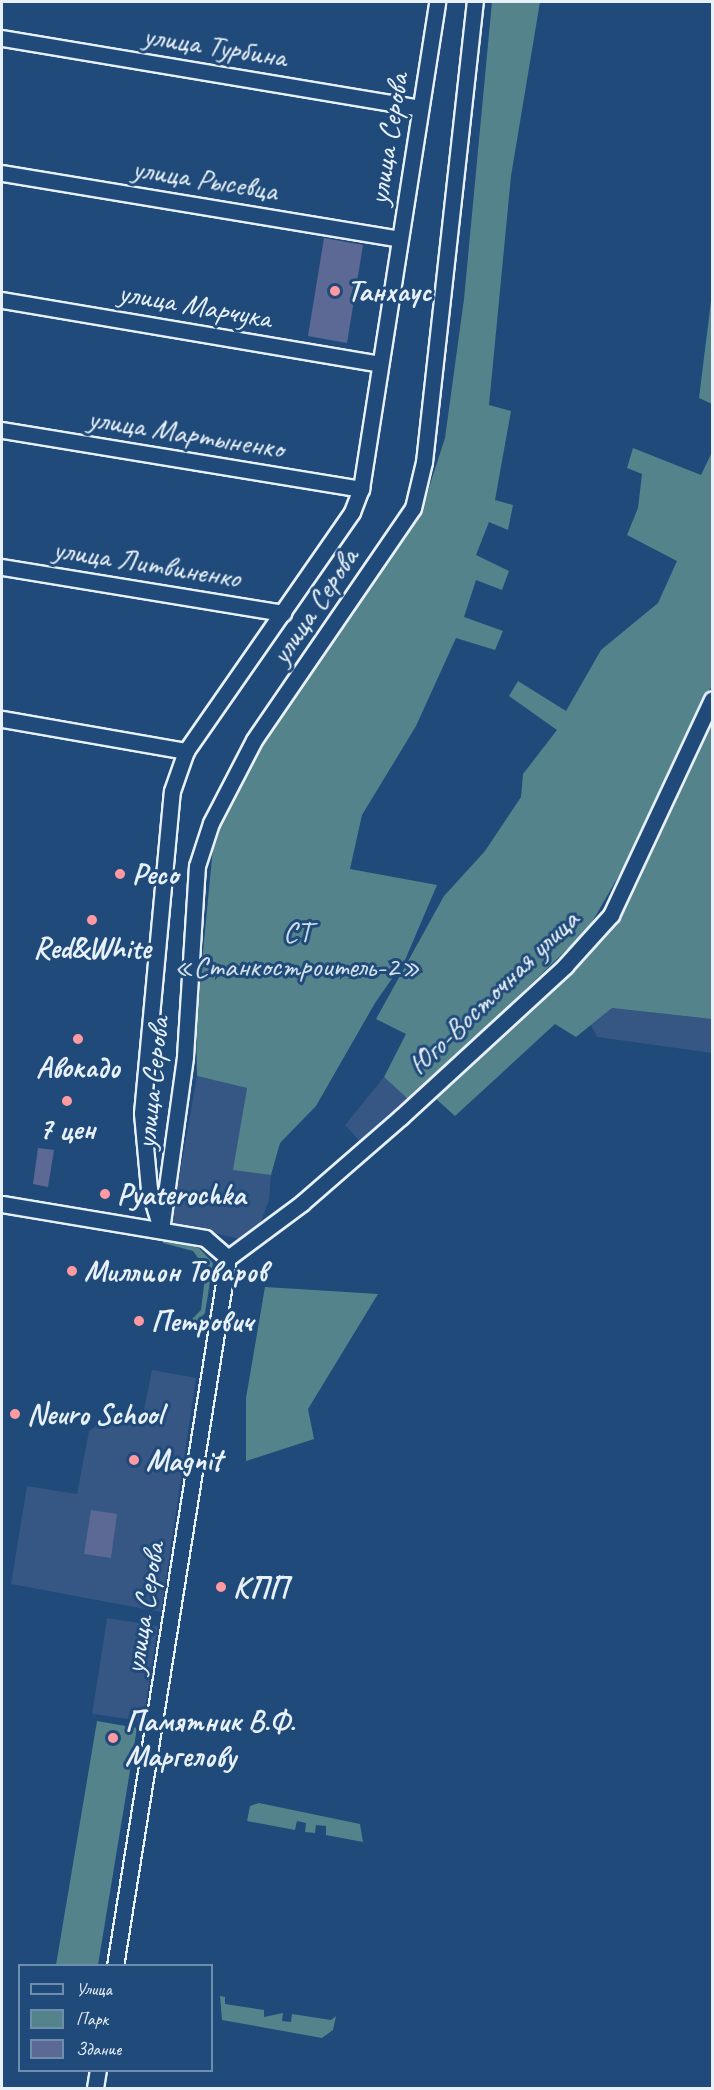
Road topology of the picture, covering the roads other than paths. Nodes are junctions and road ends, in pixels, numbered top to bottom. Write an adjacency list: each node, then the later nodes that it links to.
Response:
1 (437, 2): 4 (street, улица Серова)
2 (475, 2): 17 (street, улица Серова)
3 (2, 38): 4 (street, улица Турбина)
4 (420, 108): 6 (street, улица Серова)
5 (2, 172): 6 (street, улица Рысевца)
6 (399, 238): 8 (street, улица Серова)
7 (2, 300): 8 (street, улица Марчука)
8 (379, 364): 10 (street, улица Серова)
9 (2, 430): 10 (street, улица Мартыненко)
10 (361, 489): 12 (street, улица Серова)
11 (2, 567): 12 (street, улица Литвиненко)
12 (283, 613): 15 (street, улица Серова)
13 (712, 699): 18 (street, Юго-Восточная улица)
14 (2, 719): 15 (street)
15 (186, 751): 17 (street, улица Серова)
16 (2, 1204): 17 (street)
17 (162, 1230): 18 (street)
18 (228, 1258): 19 (street, улица Серова)
19 (115, 1964)
20 (98, 2072): 21 (street)
21 (95, 2088)

